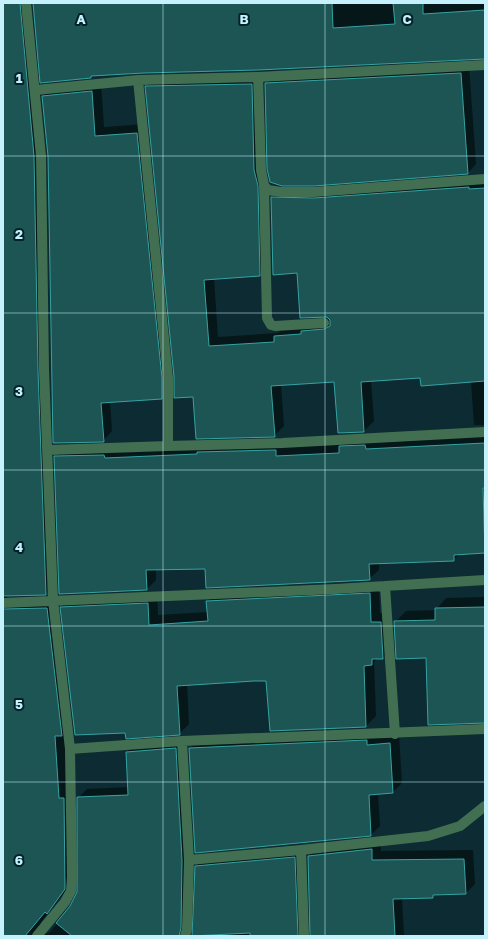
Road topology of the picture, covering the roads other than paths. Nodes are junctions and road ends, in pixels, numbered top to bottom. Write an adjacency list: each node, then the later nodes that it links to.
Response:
1 (26, 3): 5 (street)
2 (485, 65): 3 (street)
3 (258, 77): 4 (street); 7 (street)
4 (138, 80): 5 (street); 10 (street)
5 (36, 90): 11 (street)
6 (485, 179): 7 (street)
7 (264, 185): 8 (street)
8 (324, 323)
9 (485, 432): 10 (street)
10 (168, 446): 11 (street)
11 (48, 450): 14 (street)
12 (485, 580): 13 (street)
13 (385, 586): 14 (street); 17 (street)
14 (53, 600): 15 (street); 19 (street)
15 (3, 603)
16 (485, 729): 17 (street)
17 (395, 734): 18 (street)
18 (182, 741): 19 (street); 22 (street)
19 (70, 749): 23 (street)
20 (485, 806): 21 (street)
21 (301, 850): 22 (street); 25 (street)
22 (189, 860): 24 (street)
23 (37, 936)
24 (185, 936)
25 (304, 936)

